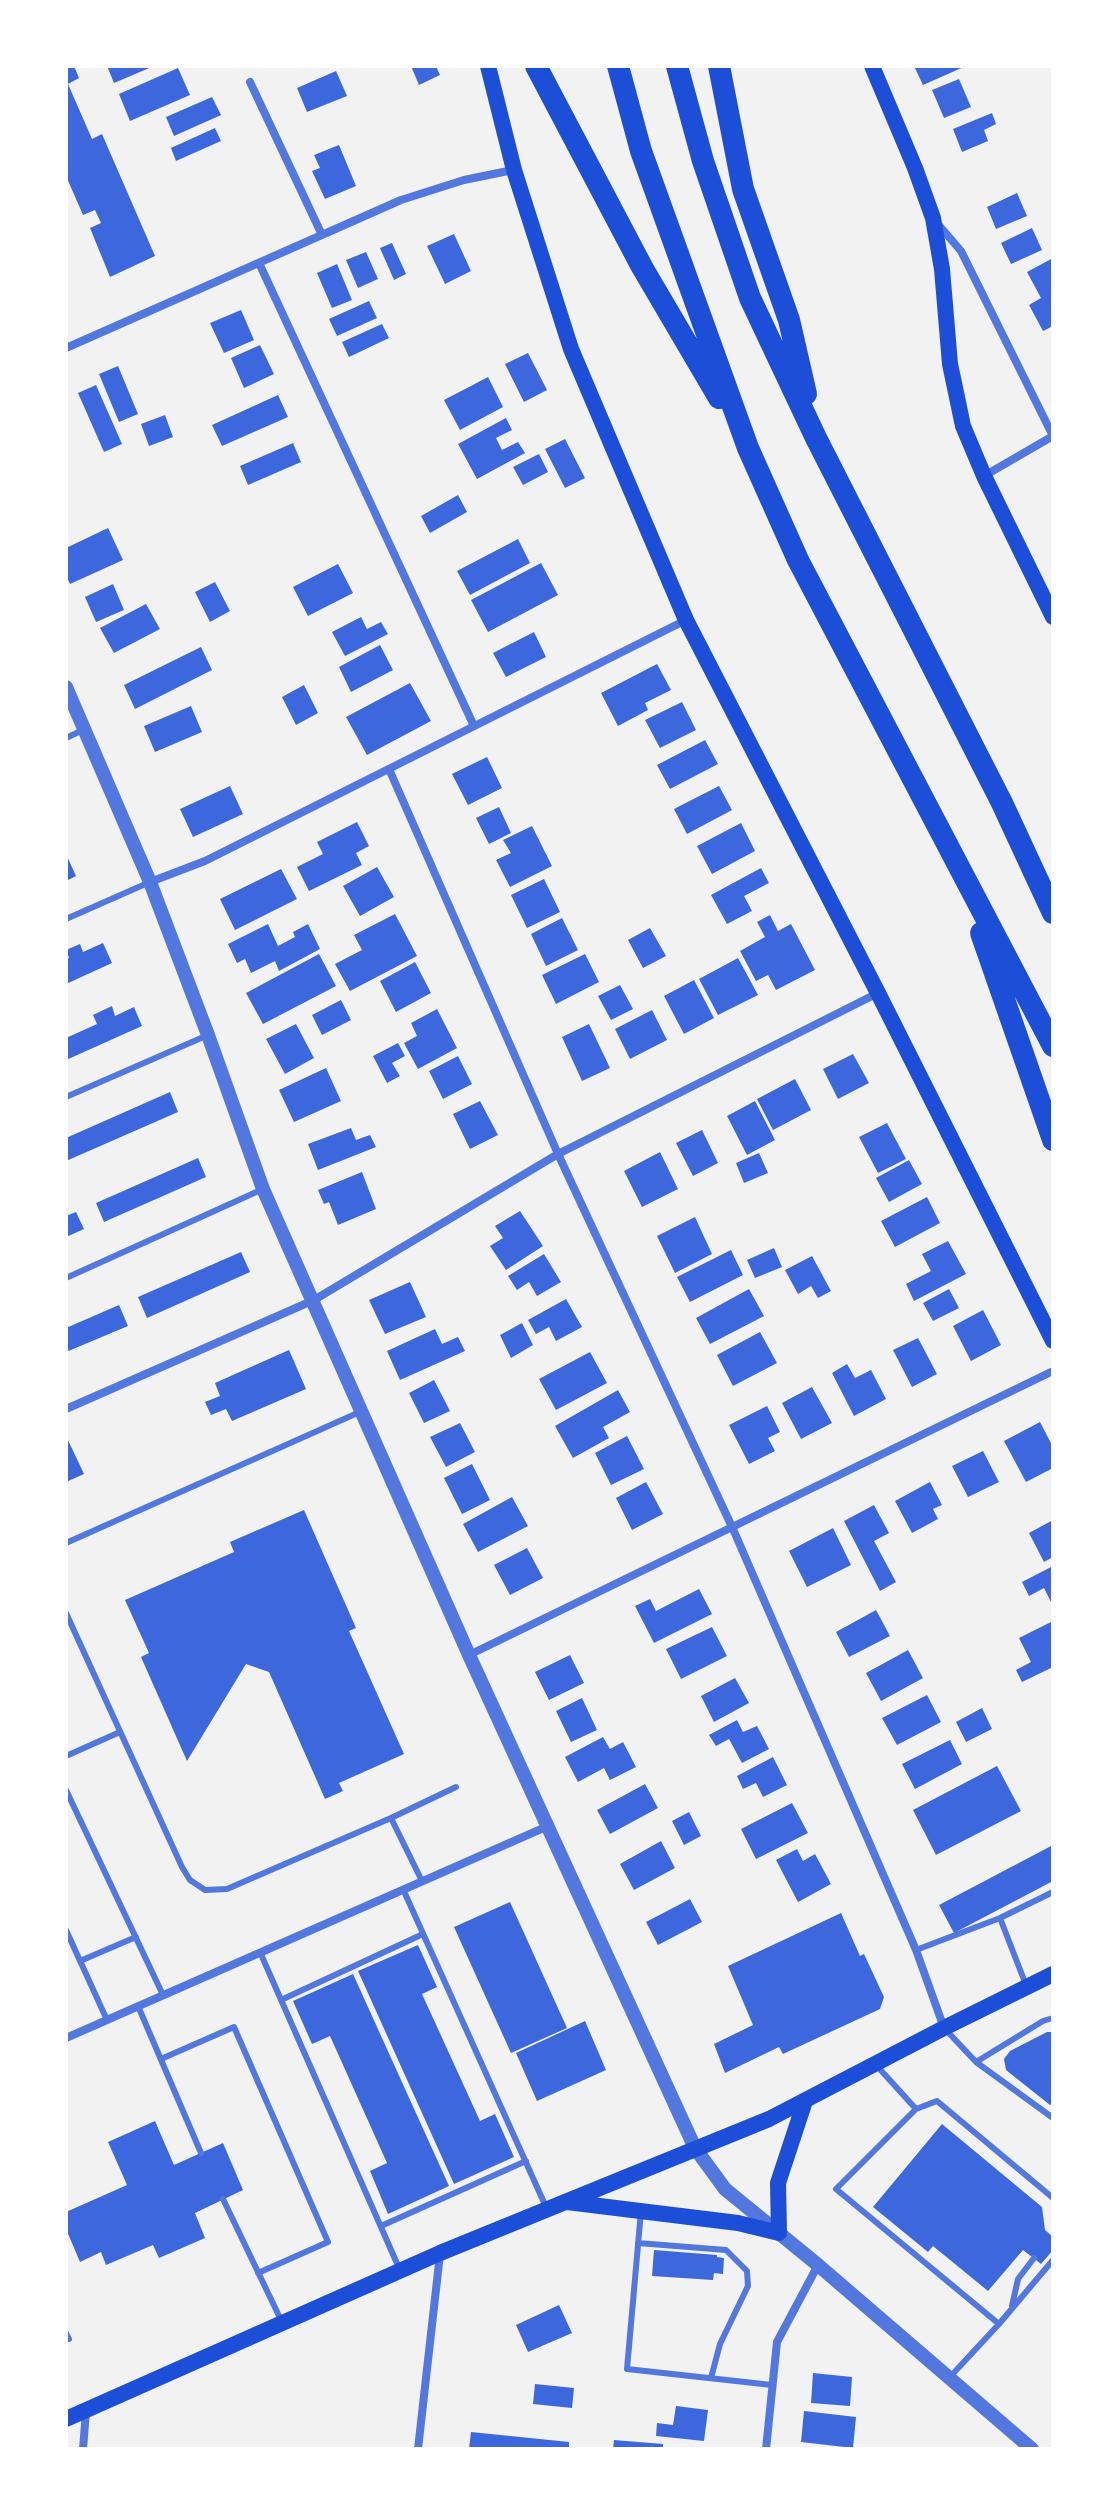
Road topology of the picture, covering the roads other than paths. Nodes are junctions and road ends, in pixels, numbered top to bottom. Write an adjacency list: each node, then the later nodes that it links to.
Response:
1 (488, 66): 8 (main road)
2 (536, 66): 15 (highway)
3 (618, 66): 15 (highway)
4 (677, 66): 14 (highway)
5 (719, 66): 14 (highway)
6 (872, 66): 9 (main road)
7 (250, 82): 10 (street)
8 (514, 170): 10 (street); 18 (main road)
9 (933, 218): 13 (street); 16 (main road)
10 (322, 235): 11 (street)
11 (259, 263): 12 (street); 20 (street)
12 (66, 348)
13 (1053, 436): 16 (street)
14 (816, 438): 24 (highway)
15 (748, 448): 25 (highway)
16 (984, 476): 17 (main road)
17 (1053, 617)
18 (686, 620): 20 (street); 30 (main road)
19 (66, 687): 21 (street)
20 (474, 726): 23 (street)
21 (85, 729): 22 (lane); 27 (street)
22 (66, 738)
23 (389, 769): 27 (street); 35 (street)
24 (1002, 803): 26 (highway); 28 (highway)
25 (955, 860): 32 (highway); 34 (highway)
26 (1053, 881)
27 (150, 882): 29 (lane); 31 (street)
28 (1053, 913)
29 (66, 919)
30 (878, 993): 35 (street); 39 (main road)
31 (208, 1035): 33 (lane); 36 (street)
32 (1053, 1046)
33 (66, 1097)
34 (1053, 1140)
35 (558, 1154): 38 (street); 43 (street)
36 (263, 1189): 37 (lane); 38 (street)
37 (66, 1278)
38 (314, 1300): 41 (street); 42 (street)
39 (1053, 1341)
40 (1053, 1371): 43 (street)
41 (66, 1409)
42 (362, 1411): 44 (lane); 46 (street)
43 (733, 1529): 46 (street); 60 (street)
44 (66, 1543)
45 (66, 1613): 47 (lane)
46 (469, 1655): 52 (street)
47 (120, 1732): 48 (lane); 51 (lane)
48 (66, 1756)
49 (456, 1787): 51 (lane)
50 (66, 1790): 59 (lane)
51 (391, 1818): 53 (lane)
52 (548, 1826): 53 (street); 78 (street)
53 (422, 1881): 54 (street)
54 (403, 1889): 58 (lane); 61 (street)
55 (1053, 1892): 56 (lane)
56 (1000, 1918): 60 (lane); 64 (lane)
57 (66, 1930): 62 (lane)
58 (423, 1934): 66 (lane); 80 (lane)
59 (136, 1937): 62 (lane); 65 (lane)
60 (916, 1950): 70 (street)
61 (260, 1952): 65 (street); 66 (lane)
62 (80, 1961): 69 (lane)
63 (1053, 1974): 64 (main road)
64 (1027, 1987): 70 (main road)
65 (163, 1995): 67 (street)
66 (281, 2000): 86 (lane)
67 (138, 2006): 69 (street); 72 (lane)
68 (1053, 2018): 73 (lane)
69 (107, 2020): 71 (street)
70 (944, 2028): 73 (lane); 74 (main road)
71 (66, 2038)
72 (161, 2059): 79 (lane); 94 (lane)
73 (976, 2062): 77 (lane)
74 (876, 2064): 75 (main road); 76 (lane)
75 (805, 2101): 78 (main road); 87 (main road)
76 (916, 2109): 81 (lane); 97 (lane)
77 (1053, 2118)
78 (695, 2148): 83 (main road); 87 (street)
79 (201, 2153)
80 (526, 2161): 84 (lane); 86 (lane)
81 (1053, 2198)
82 (223, 2199): 94 (lane)
83 (565, 2201): 84 (main road); 85 (main road)
84 (547, 2209): 89 (main road)
85 (641, 2211): 87 (main road); 88 (lane)
86 (381, 2226): 93 (lane)
87 (779, 2233): 92 (street)
88 (638, 2243): 98 (lane); 98 (lane)
89 (440, 2253): 93 (main road); 104 (street)
90 (1034, 2258): 95 (lane)
91 (1053, 2260): 95 (lane)
92 (818, 2265): 99 (street); 100 (street)
93 (400, 2271): 96 (main road)
94 (258, 2273): 96 (lane)
95 (1011, 2310): 97 (lane)
96 (282, 2323): 101 (main road)
97 (999, 2324): 99 (lane)
98 (711, 2378): 100 (lane)
99 (949, 2378): 106 (street)
100 (772, 2385): 105 (street)
101 (86, 2410): 102 (main road); 103 (street)
102 (66, 2419)
103 (83, 2449)
104 (418, 2449)
105 (766, 2449)
106 (1032, 2449)

